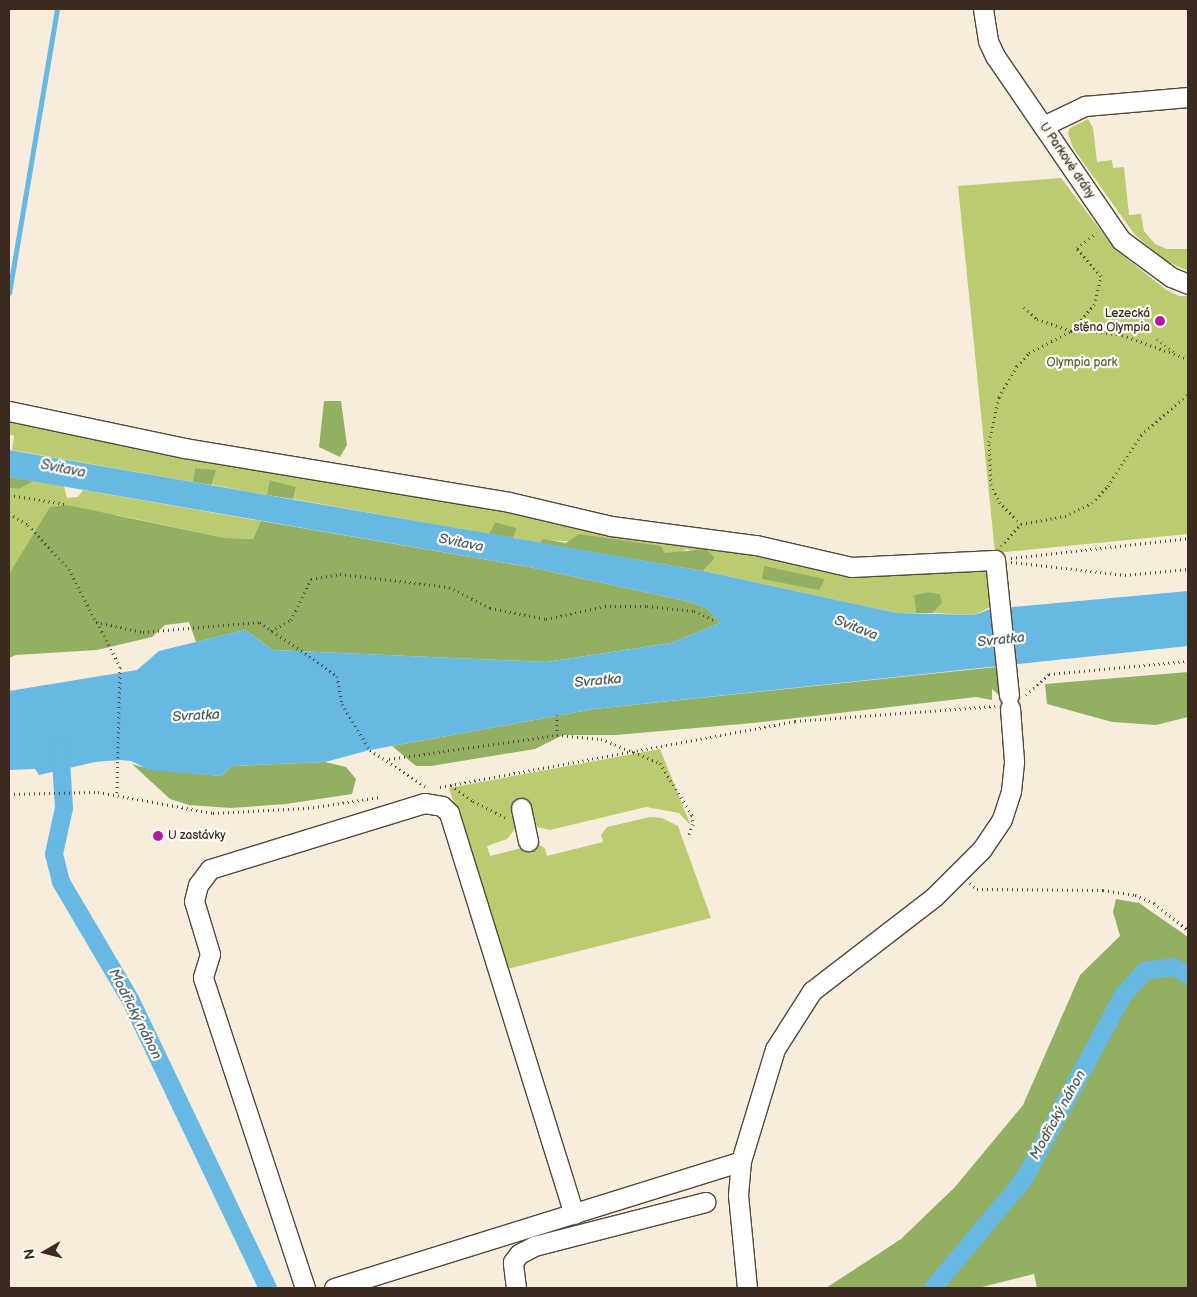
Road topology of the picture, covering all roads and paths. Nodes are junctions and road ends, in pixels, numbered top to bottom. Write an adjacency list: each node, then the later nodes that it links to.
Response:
1 (983, 9): 3 (street, U Parkové dráhy)
2 (1188, 97): 3 (street)
3 (1043, 126): 4 (street, U Parkové dráhy)
4 (1110, 224): 5 (street, U Parkové dráhy); 7 (path)
5 (1188, 284)
6 (1024, 307): 7 (path)
7 (1071, 331): 9 (path); 16 (path)
8 (1157, 338): 9 (path)
9 (1176, 354): 10 (path)
10 (1188, 359)
11 (1188, 394): 16 (path)
12 (9, 411): 18 (street)
13 (9, 495): 14 (path)
14 (65, 504)
15 (9, 513): 21 (path)
16 (1021, 524): 18 (path)
17 (1188, 538): 18 (path)
18 (996, 569): 19 (path); 24 (street)
19 (1188, 569)
20 (714, 620): 22 (path)
21 (96, 622): 22 (path); 33 (path)
22 (271, 631): 28 (path)
23 (1188, 661): 24 (path)
24 (1010, 702): 27 (path); 37 (street)
25 (557, 715): 26 (path)
26 (556, 735): 27 (path); 28 (path)
27 (631, 750): 29 (path); 36 (path)
28 (388, 759): 31 (path)
29 (451, 785): 30 (path); 35 (path)
30 (436, 788)
31 (419, 790)
32 (9, 794): 33 (path)
33 (117, 794): 34 (path)
34 (390, 795)
35 (524, 824)
36 (689, 834)
37 (960, 873): 38 (path); 39 (street)
38 (1188, 930)
39 (740, 1161): 41 (street); 45 (street)
40 (705, 1202): 44 (street)
41 (574, 1214): 42 (street); 43 (street)
42 (305, 1288)
43 (334, 1288)
44 (516, 1288)
45 (747, 1288)

